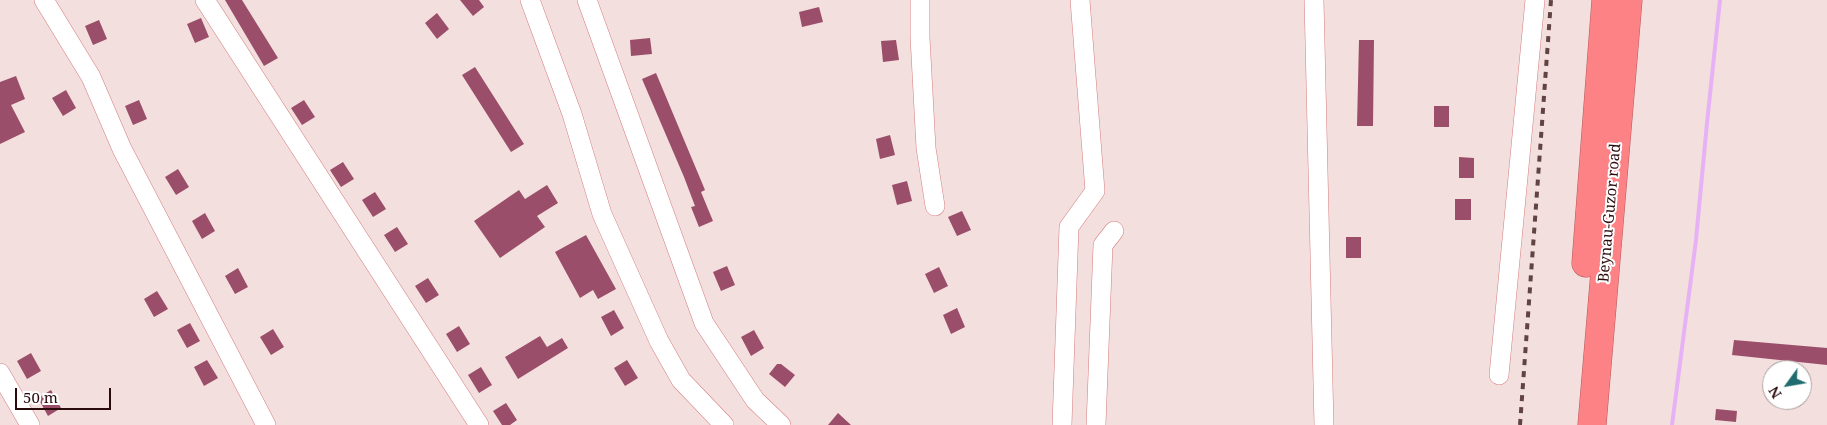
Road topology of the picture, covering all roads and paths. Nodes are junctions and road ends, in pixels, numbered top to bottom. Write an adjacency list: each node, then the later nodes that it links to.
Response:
1 (44, 0): 16 (street)
2 (205, 0): 17 (street)
3 (530, 0): 18 (street)
4 (587, 0): 19 (street)
5 (920, 0): 11 (street)
6 (1080, 0): 20 (street)
7 (1314, 0): 22 (street)
8 (1535, 0): 14 (street)
9 (1606, 0): 23 (highway, Beynau-Guzor road)
10 (1628, 0): 24 (highway, Beynau-Guzor road)
11 (935, 206)
12 (1114, 231): 21 (street)
13 (0, 374): 15 (street)
14 (1499, 375)
15 (30, 425)
16 (266, 425)
17 (479, 425)
18 (724, 425)
19 (781, 425)
20 (1062, 425)
21 (1096, 425)
22 (1324, 425)
23 (1574, 425)
24 (1592, 425)

